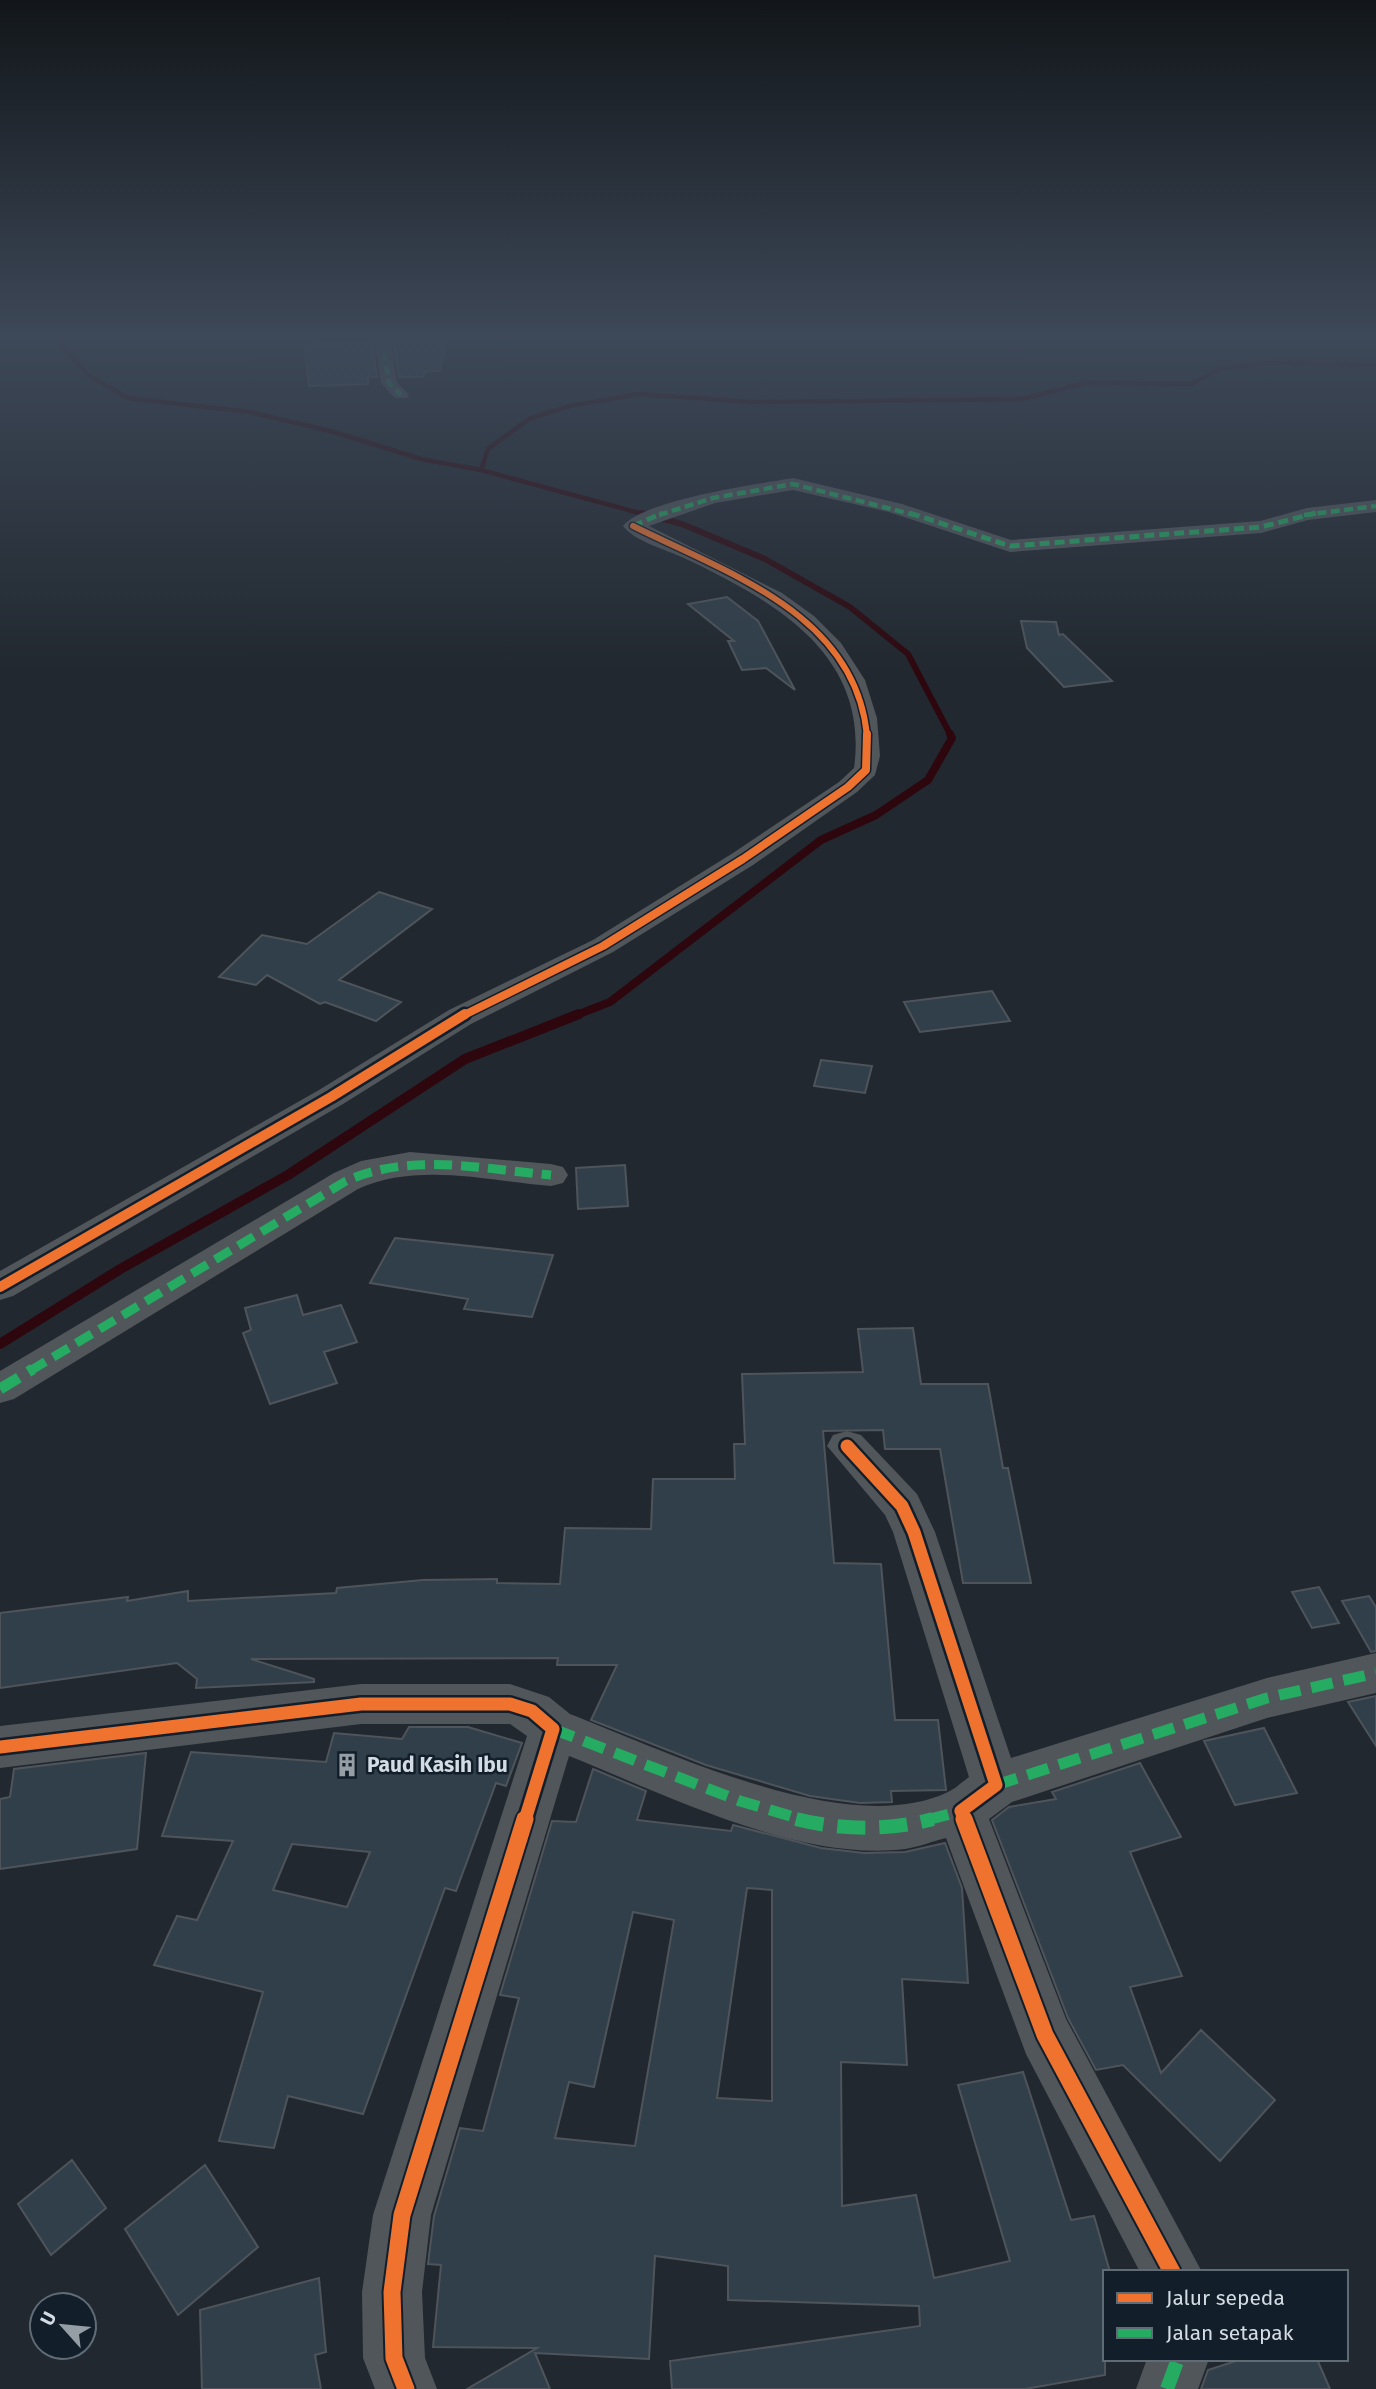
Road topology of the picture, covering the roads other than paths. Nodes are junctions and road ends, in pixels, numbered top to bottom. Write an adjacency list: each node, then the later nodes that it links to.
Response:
1 (1376, 506): 3 (street)
2 (551, 1175): 4 (street)
3 (0, 1287)
4 (0, 1389)
5 (848, 1446): 9 (street)
6 (1376, 1673): 9 (street)
7 (553, 1729): 8 (street); 9 (street); 12 (street)
8 (0, 1747)
9 (978, 1798): 10 (street)
10 (1170, 2270)
11 (1177, 2361): 13 (street)
12 (406, 2389)
13 (1167, 2389)

